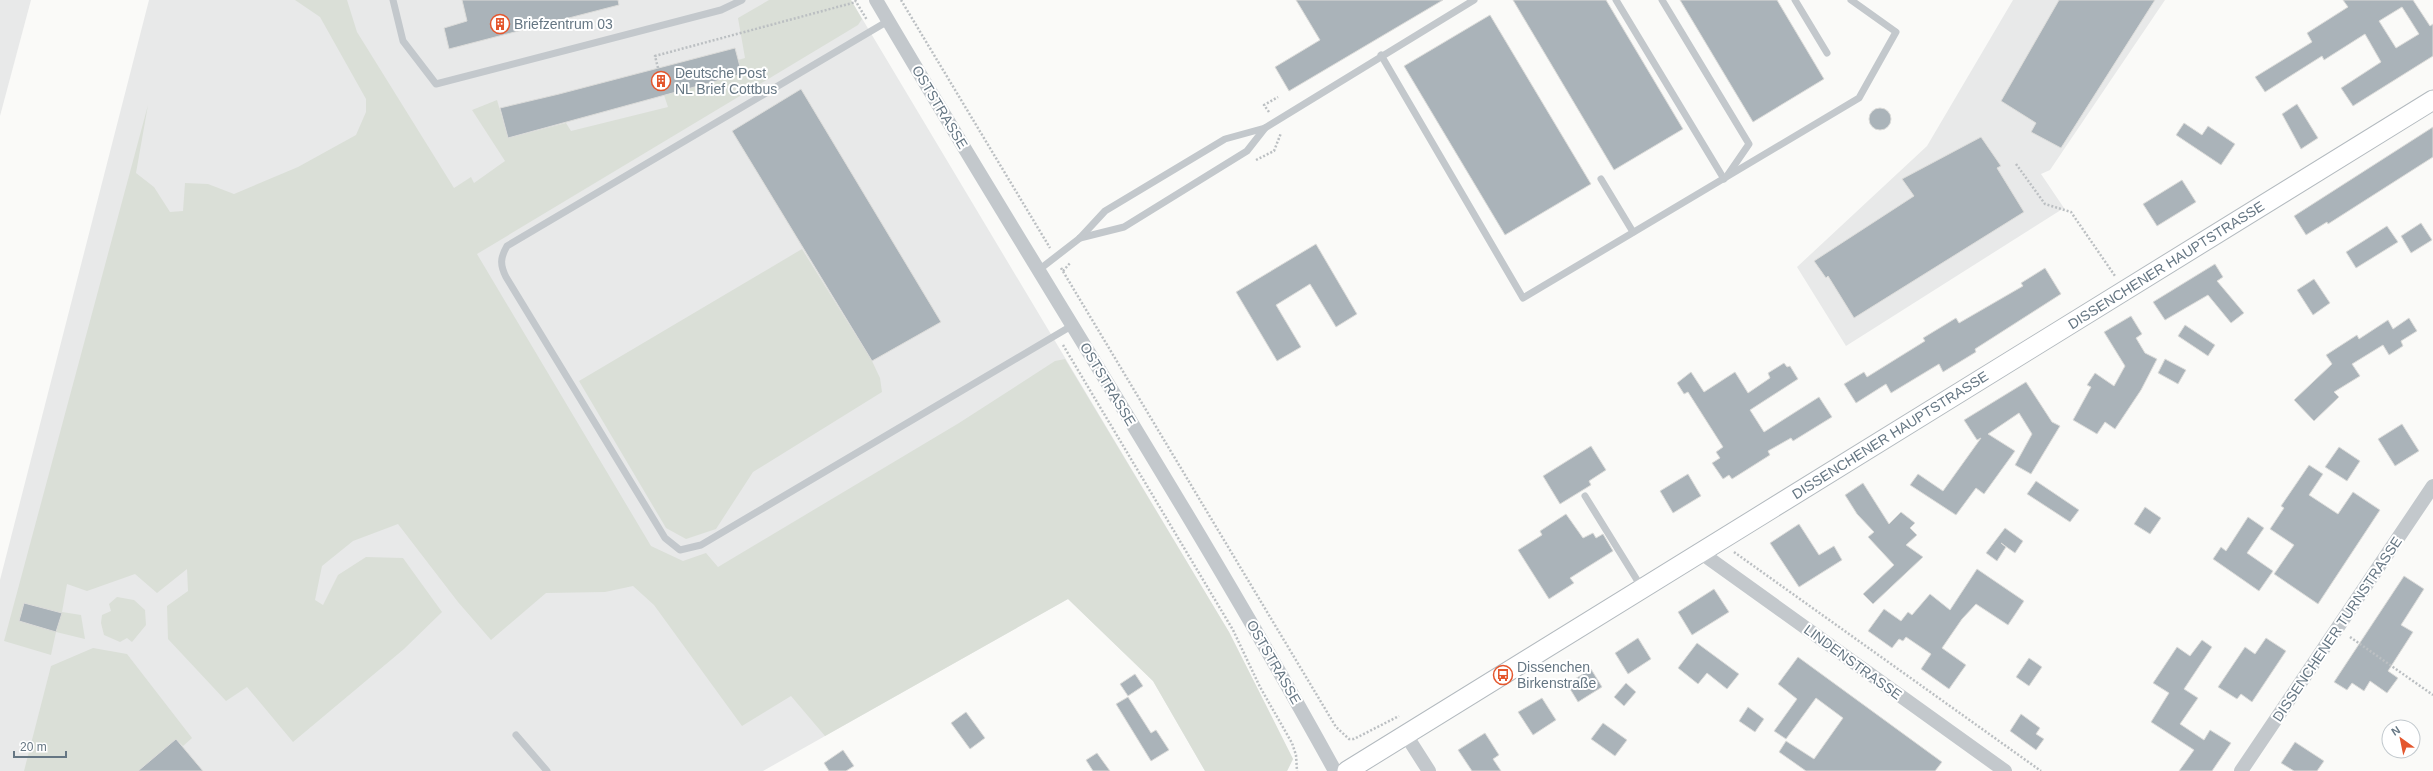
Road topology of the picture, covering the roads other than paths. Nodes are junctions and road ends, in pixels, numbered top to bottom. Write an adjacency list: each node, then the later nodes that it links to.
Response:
1 (393, 0): 2 (lane)
2 (742, 0)
3 (876, 0): 9 (street, OSTSTRASSE)
4 (1474, 0): 11 (lane)
5 (1616, 0): 15 (lane)
6 (1662, 0): 15 (lane)
7 (1795, 0): 10 (lane)
8 (1851, 0): 15 (lane)
9 (888, 21): 18 (street, OSTSTRASSE); 19 (lane)
10 (1828, 53)
11 (1381, 55): 13 (lane); 16 (lane)
12 (2433, 100): 22 (main road, DISSENCHENER HAUPTSTRASSE)
13 (1265, 128): 17 (lane); 17 (lane)
14 (1601, 178): 16 (lane)
15 (1724, 179): 16 (lane)
16 (1633, 232)
17 (1080, 238): 18 (lane)
18 (1040, 269): 19 (street, OSTSTRASSE)
19 (1074, 325): 28 (street, OSTSTRASSE)
20 (2433, 486): 31 (street, DISSENCHENER TURNSTRASSE)
21 (1585, 496): 23 (lane)
22 (1700, 552): 23 (main road, DISSENCHENER HAUPTSTRASSE); 30 (street, LINDENSTRASSE)
23 (1642, 588): 24 (main road, DISSENCHENER HAUPTSTRASSE)
24 (1406, 734): 26 (main road, DISSENCHENER HAUPTSTRASSE); 29 (street)
25 (516, 735): 27 (lane)
26 (1356, 769)
27 (547, 771)
28 (1335, 771)
29 (1429, 771)
30 (2005, 771)
31 (2240, 771)

